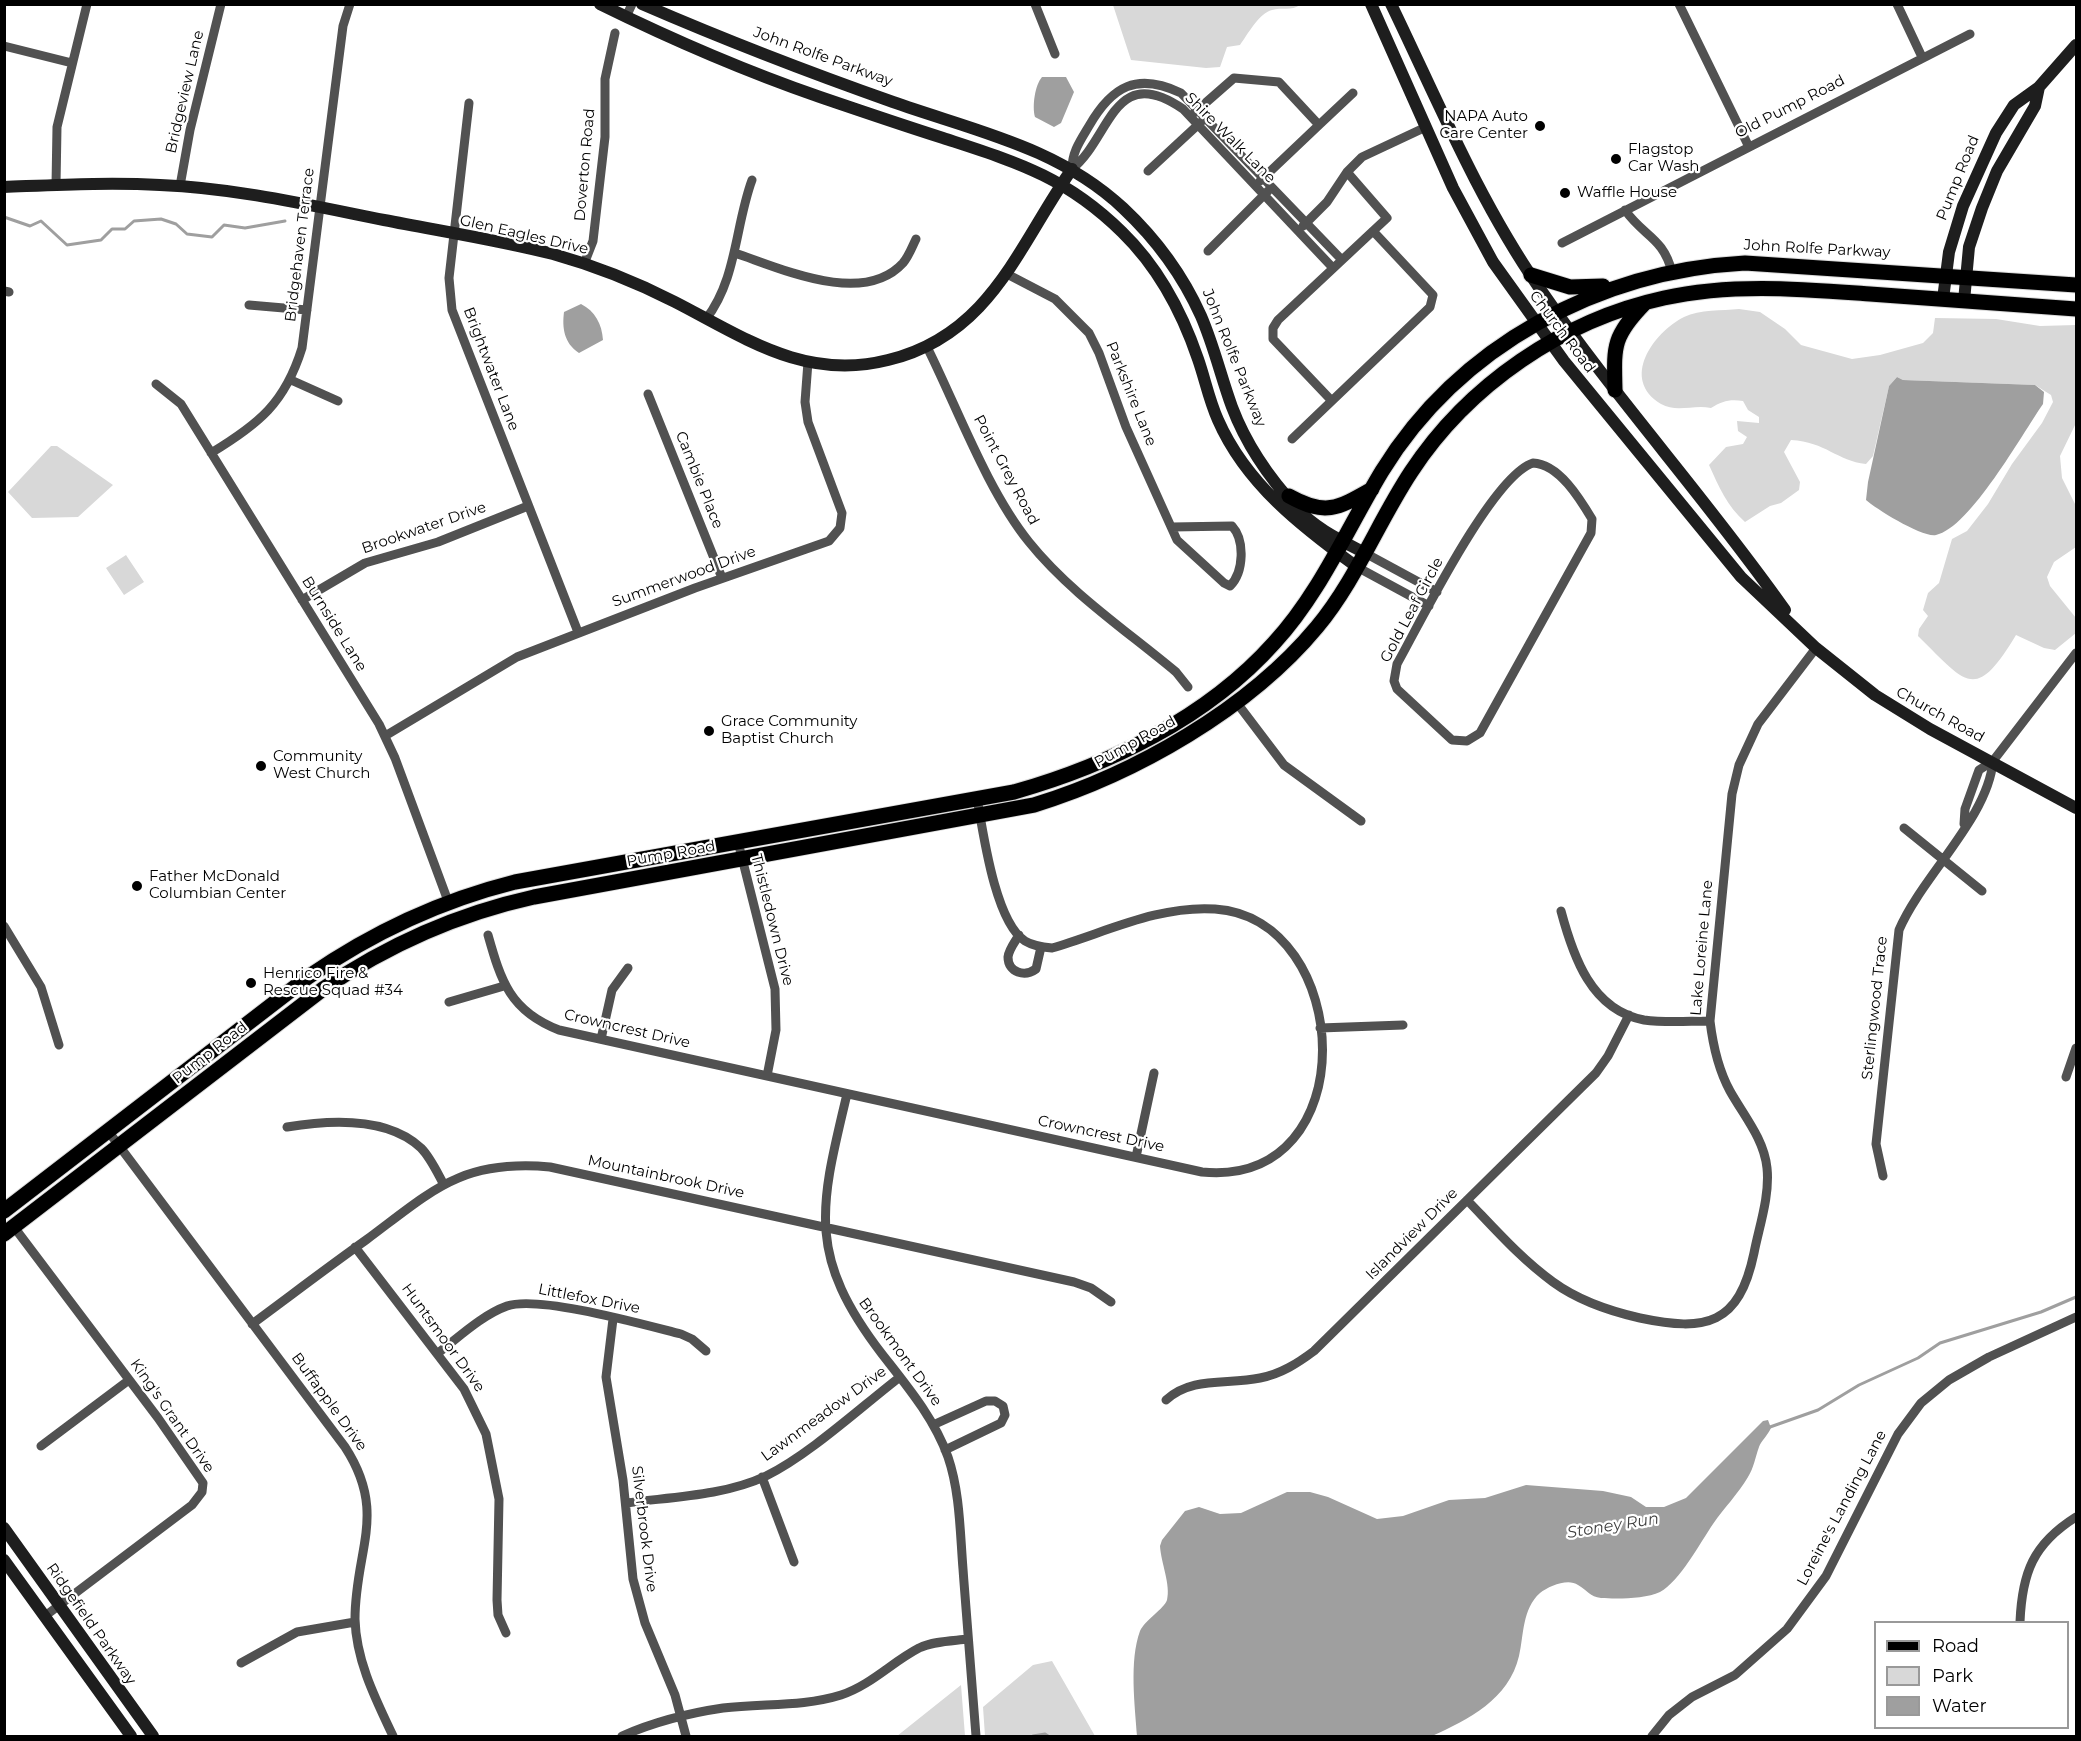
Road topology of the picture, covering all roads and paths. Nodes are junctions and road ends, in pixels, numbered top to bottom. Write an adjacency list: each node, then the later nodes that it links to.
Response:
1 (87, 4): 19 (street)
2 (221, 4): 35 (street, Bridgeview Lane)
3 (350, 4): 38 (street, Bridgehaven Terrace)
4 (600, 4): 12 (main road)
5 (632, 4): 12 (street)
6 (642, 4): 28 (main road, John Rolfe Parkway)
7 (1035, 4): 17 (street)
8 (1371, 4): 26 (main road, Church Road)
9 (1391, 4): 52 (main road, Church Road)
10 (1678, 4): 27 (street)
11 (1897, 4): 18 (street)
12 (626, 17): 33 (main road)
13 (615, 33): 48 (street, Doverton Road)
14 (1970, 34): 18 (street, Old Pump Road)
15 (2076, 45): 20 (main road, Pump Road)
16 (4, 46): 19 (street)
17 (1055, 54)
18 (1922, 57): 27 (street, Old Pump Road)
19 (72, 63): 34 (street)
20 (2039, 87): 53 (main road, Pump Road); 54 (main road, Pump Road)
21 (1353, 93): 25 (street)
22 (469, 103): 42 (street, Brightwater Lane)
23 (1194, 113): 24 (street, Shire Walk Lane); 25 (street); 28 (street, Shire Walk Lane)
24 (1202, 122): 29 (street); 32 (street, Shire Walk Lane)
25 (1319, 124): 32 (street)
26 (1426, 127): 30 (street); 65 (main road, Church Road)
27 (1748, 145): 39 (street, Old Pump Road)
28 (1072, 169): 33 (main road, Glen Eagles Drive); 79 (main road, John Rolfe Parkway)
29 (1148, 171)
30 (1347, 172): 40 (street); 41 (street)
31 (752, 180): 46 (street)
32 (1260, 182): 37 (street, Shire Walk Lane)
33 (1062, 183): 51 (main road, Glen Eagles Drive); 82 (main road)
34 (56, 185): 35 (main road, Glen Eagles Drive); 36 (main road, Glen Eagles Drive)
35 (180, 186): 38 (main road, Glen Eagles Drive)
36 (4, 187)
37 (1269, 191): 40 (street, Shire Walk Lane); 45 (street)
38 (320, 207): 42 (main road, Glen Eagles Drive); 62 (street, Bridgehaven Terrace)
39 (1625, 210): 44 (street, Old Pump Road); 50 (street)
40 (1303, 227): 47 (street, Shire Walk Lane); 49 (street, Shire Walk Lane)
41 (1373, 231): 47 (street); 75 (street)
42 (454, 234): 48 (main road, Glen Eagles Drive); 80 (street, Brightwater Lane)
43 (916, 239): 46 (street)
44 (1562, 243)
45 (1208, 251)
46 (735, 253): 64 (street)
47 (1342, 260): 49 (street)
48 (584, 264): 64 (main road, Glen Eagles Drive)
49 (1333, 268): 75 (street)
50 (1672, 272): 53 (main road, John Rolfe Parkway); 55 (main road, John Rolfe Parkway)
51 (1008, 273): 68 (main road, Glen Eagles Drive); 81 (street, Parkshire Lane)
52 (1531, 275): 55 (main road); 63 (main road, Church Road)
53 (1947, 275): 54 (main road, John Rolfe Parkway); 57 (main road, Pump Road)
54 (1966, 277): 56 (main road, John Rolfe Parkway); 58 (main road, Pump Road)
55 (1623, 284): 63 (main road, John Rolfe Parkway)
56 (2076, 285)
57 (1943, 300): 58 (main road); 59 (main road)
58 (1964, 301): 61 (main road)
59 (1645, 303): 66 (main road); 72 (main road)
60 (249, 304): 62 (street)
61 (2076, 309)
62 (307, 310): 70 (street, Bridgehaven Terrace)
63 (1557, 312): 65 (main road, John Rolfe Parkway); 66 (main road, Church Road)
64 (706, 319): 69 (main road, Glen Eagles Drive)
65 (1536, 323): 67 (main road, Church Road); 78 (main road, John Rolfe Parkway)
66 (1571, 331): 67 (main road); 72 (main road, Church Road)
67 (1550, 343): 83 (main road); 89 (main road, Church Road)
68 (927, 347): 69 (main road, Glen Eagles Drive); 93 (street, Point Grey Road)
69 (808, 362): 85 (street, Summerwood Drive)
70 (291, 380): 74 (street); 77 (street, Bridgehaven Terrace)
71 (156, 384): 77 (street, Burnside Lane)
72 (1615, 390): 89 (main road, Church Road)
73 (648, 394): 85 (street, Cambie Place)
74 (338, 400)
75 (1331, 400): 76 (street)
76 (1292, 438)
77 (211, 453): 87 (street, Burnside Lane)
78 (1372, 489): 79 (main road); 82 (main road, John Rolfe Parkway)
79 (1289, 496): 82 (main road, John Rolfe Parkway)
80 (528, 507): 87 (street, Brookwater Drive); 90 (street, Brightwater Lane)
81 (1172, 527): 81 (street, Parkshire Lane)
82 (1339, 546): 83 (main road); 84 (main road); 97 (main road, Pump Road)
83 (1365, 553): 84 (main road, Pump Road); 86 (street)
84 (1357, 567): 88 (street); 94 (main road, Pump Road)
85 (722, 578): 90 (street, Summerwood Drive)
86 (1437, 592): 88 (street, Gold Leaf Circle); 88 (street, Gold Leaf Circle)
87 (302, 600): 95 (street, Burnside Lane)
88 (1428, 606)
89 (1800, 631): 91 (main road, Church Road)
90 (578, 632): 95 (street, Summerwood Drive)
91 (1816, 648): 96 (main road, Church Road); 117 (street, Lake Loreine Lane)
92 (2076, 653): 96 (street)
93 (1188, 687)
94 (1237, 703): 99 (main road, Pump Road); 100 (street)
95 (385, 736): 107 (street, Burnside Lane)
96 (1993, 761): 98 (main road, Church Road); 101 (street, Sterlingwood Trace); 101 (street, Sterlingwood Trace)
97 (977, 798): 99 (street); 103 (main road, Pump Road)
98 (2076, 808)
99 (980, 817): 104 (main road, Pump Road); 111 (street)
100 (1361, 822)
101 (1964, 826): 105 (street, Sterlingwood Trace)
102 (1904, 828): 105 (street)
103 (738, 842): 104 (street, Thistledown Drive); 107 (main road, Pump Road)
104 (742, 860): 124 (street, Thistledown Drive); 129 (main road, Pump Road)
105 (1943, 860): 106 (street); 131 (street, Sterlingwood Trace)
106 (1982, 891)
107 (448, 901): 128 (main road, Pump Road)
108 (1561, 911): 116 (street)
109 (4, 926): 121 (street)
110 (488, 935): 114 (street, Crowncrest Drive)
111 (1019, 935): 112 (street); 112 (street)
112 (1041, 947): 119 (street, Crowncrest Drive)
113 (628, 968): 120 (street)
114 (504, 986): 115 (street); 120 (street, Crowncrest Drive)
115 (449, 1002)
116 (1629, 1015): 117 (street); 133 (street, Islandview Drive)
117 (1710, 1021): 133 (street, Lake Loreine Lane)
118 (1403, 1025): 119 (street)
119 (1320, 1028): 130 (street, Crowncrest Drive)
120 (601, 1039): 124 (street, Crowncrest Drive)
121 (59, 1045)
122 (2076, 1048): 125 (street)
123 (1155, 1073): 130 (street)
124 (767, 1076): 126 (street, Crowncrest Drive)
125 (2066, 1077)
126 (847, 1094): 130 (street, Crowncrest Drive); 135 (street, Brookmont Drive)
127 (287, 1127): 132 (street)
128 (108, 1131): 129 (street, Buffapple Drive); 134 (main road, Pump Road)
129 (118, 1146): 136 (main road, Pump Road); 141 (street, Buffapple Drive)
130 (1136, 1157)
131 (1883, 1176)
132 (443, 1183): 135 (street, Mountainbrook Drive); 137 (street, Mountainbrook Drive)
133 (1467, 1200): 146 (street, Islandview Drive)
134 (4, 1211)
135 (825, 1227): 138 (street, Mountainbrook Drive); 144 (street, Brookmont Drive)
136 (9, 1230): 145 (street, King's Grant Drive)
137 (355, 1247): 141 (street, Mountainbrook Drive); 143 (street, Huntsmoor Drive)
138 (1111, 1302)
139 (2076, 1317): 170 (street, Loreine's Landing Lane)
140 (613, 1319): 142 (street, Littlefox Drive); 143 (street, Littlefox Drive); 151 (street, Silverbrook Drive)
141 (252, 1324): 159 (street, Buffapple Drive)
142 (706, 1351)
143 (438, 1353): 160 (street, Huntsmoor Drive)
144 (900, 1377): 147 (street, Brookmont Drive); 150 (street, Lawnmeadow Drive)
145 (129, 1380): 148 (street); 156 (street, King's Grant Drive)
146 (1167, 1400)
147 (933, 1425): 149 (street, Brookmont Drive); 149 (street)
148 (41, 1446)
149 (945, 1450): 161 (street, Brookmont Drive)
150 (762, 1477): 151 (street, Lawnmeadow Drive); 155 (street)
151 (626, 1503): 163 (street, Silverbrook Drive)
152 (2076, 1517): 158 (street)
153 (4, 1528): 156 (main road, Ridgefield Parkway)
154 (4, 1560): 157 (main road)
155 (794, 1562)
156 (59, 1605): 157 (street, King's Grant Drive); 165 (main road, Ridgefield Parkway)
157 (45, 1616): 164 (main road)
158 (2020, 1621)
159 (355, 1622): 162 (street); 166 (street, Buffapple Drive)
160 (506, 1633)
161 (969, 1639): 163 (street); 169 (street, Brookmont Drive)
162 (241, 1663)
163 (681, 1717): 167 (street); 168 (street, Silverbrook Drive)
164 (130, 1737)
165 (153, 1737)
166 (393, 1737)
167 (622, 1737)
168 (686, 1737)
169 (976, 1737)
170 (1652, 1737)

